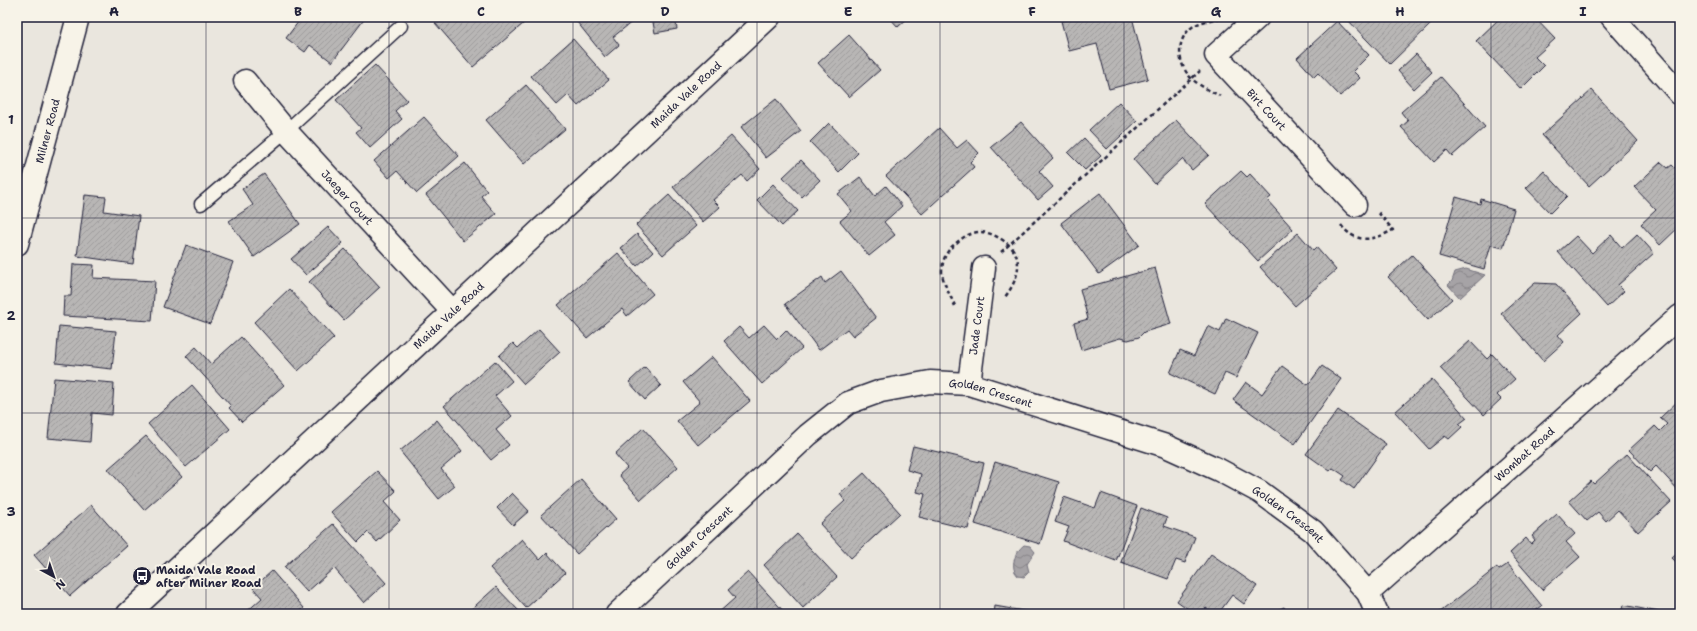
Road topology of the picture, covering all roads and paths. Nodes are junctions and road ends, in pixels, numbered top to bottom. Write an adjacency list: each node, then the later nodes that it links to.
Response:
1 (78, 17): 12 (street, Milner Road)
2 (770, 17): 17 (street, Maida Vale Road)
3 (1258, 17): 6 (street)
4 (1612, 17): 8 (street)
5 (401, 26): 9 (lane)
6 (1216, 55): 11 (street, Birt Court); 13 (path)
7 (245, 81): 9 (street, Jaeger Court)
8 (1680, 94)
9 (286, 132): 10 (lane); 17 (street, Jaeger Court)
10 (201, 204)
11 (1355, 205)
12 (17, 244)
13 (1009, 244): 14 (path); 15 (path); 16 (path)
14 (984, 268): 19 (street, Jade Court)
15 (1002, 300)
16 (955, 308)
17 (453, 312): 21 (street, Maida Vale Road)
18 (1680, 316): 20 (street, Wombat Road)
19 (969, 384): 20 (street, Golden Crescent); 22 (street, Golden Crescent)
20 (1368, 592): 23 (street, Golden Crescent)
21 (128, 614)
22 (618, 614)
23 (1377, 614)

